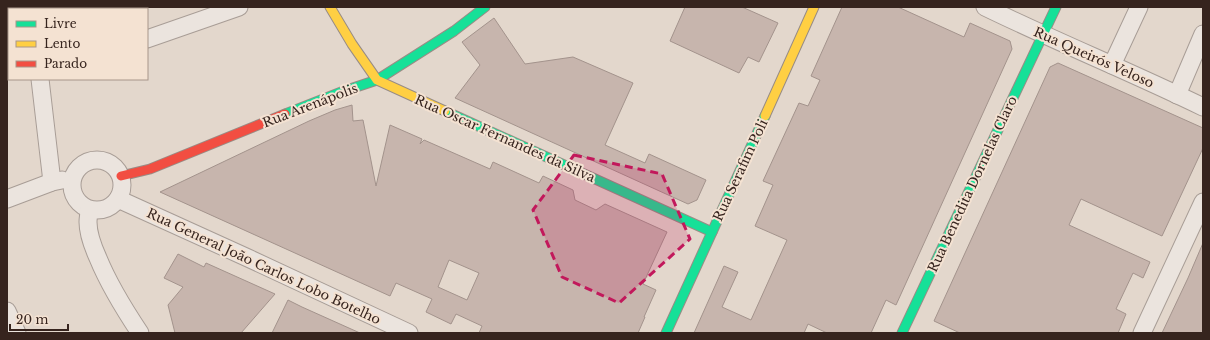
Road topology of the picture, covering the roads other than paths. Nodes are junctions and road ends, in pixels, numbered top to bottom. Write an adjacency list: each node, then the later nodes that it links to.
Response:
1 (239, 7): 10 (street)
2 (330, 7): 13 (street, Rua Oscar Fernandes da Silva)
3 (485, 7): 13 (street, Rua Arenápolis)
4 (814, 7): 23 (street, Rua Serafim Poli)
5 (985, 7): 9 (street, Rua Queirós Veloso)
6 (1056, 7): 9 (street, Rua Benedita Dornelas Claro)
7 (1139, 7): 11 (street)
8 (1203, 34): 14 (street)
9 (1043, 35): 11 (street, Rua Queirós Veloso); 29 (street, Rua Benedita Dornelas Claro)
10 (148, 39)
11 (1112, 65): 14 (street, Rua Queirós Veloso)
12 (40, 80): 18 (street)
13 (377, 80): 16 (street, Rua Arenápolis); 23 (street, Rua Oscar Fernandes da Silva)
14 (1177, 95): 15 (street, Rua Queirós Veloso)
15 (1203, 107)
16 (121, 176): 17 (street); 20 (street)
17 (72, 179): 18 (street); 22 (street)
18 (52, 182): 19 (street)
19 (7, 199)
20 (118, 199): 22 (street); 27 (street, Rua General João Carlos Lobo Botelho)
21 (1203, 202): 30 (street)
22 (89, 210): 26 (street)
23 (712, 232): 28 (street, Rua Serafim Poli)
24 (7, 311): 25 (street)
25 (17, 333)
26 (140, 333)
27 (409, 333)
28 (666, 333)
29 (902, 333)
30 (1142, 333)

